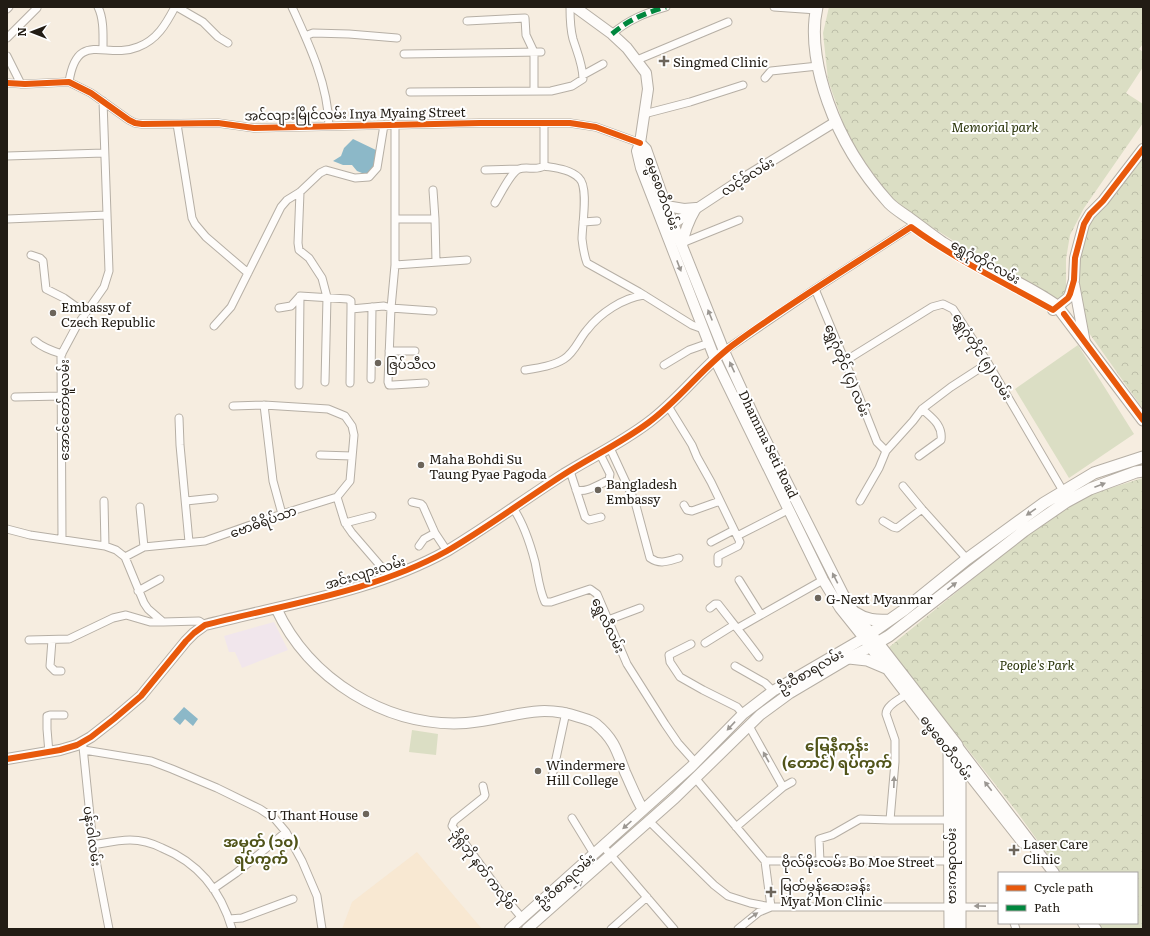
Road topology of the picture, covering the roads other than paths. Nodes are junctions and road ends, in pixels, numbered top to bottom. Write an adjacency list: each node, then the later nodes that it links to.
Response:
1 (98, 7): 17 (street)
2 (176, 7): 16 (street); 17 (street)
3 (292, 7): 13 (street)
4 (570, 7): 24 (street)
5 (575, 7): 12 (main road, ဓမ္မစေတီလမ်း)
6 (666, 7): 12 (street)
7 (774, 7): 9 (street)
8 (37, 8): 14 (street)
9 (815, 8): 23 (main road, ရွှေဂုံတိုင်လမ်း)
10 (467, 21): 18 (street)
11 (728, 22): 21 (street)
12 (612, 34): 21 (main road, ဓမ္မစေတီလမ်း)
13 (305, 36): 15 (street); 39 (street)
14 (7, 38)
15 (397, 38)
16 (228, 43)
17 (103, 49): 26 (street)
18 (537, 52): 19 (street); 30 (street)
19 (404, 54)
20 (7, 56): 28 (street)
21 (637, 60): 33 (main road, ဓမ္မစေတီလမ်း)
22 (603, 64): 24 (street)
23 (815, 66): 25 (street); 36 (main road, ရွှေဂုံတိုင်လမ်း)
24 (583, 75): 30 (street)
25 (765, 78)
26 (69, 82): 28 (street, အင်လျားမြိုင်လမ်း Inya Myaing Street); 32 (street, အင်လျားမြိုင်လမ်း Inya Myaing Street)
27 (7, 83): 28 (street, အင်လျားမြိုင်လမ်း Inya Myaing Street)
28 (21, 84)
29 (743, 85): 33 (street)
30 (534, 91): 31 (street)
31 (410, 92)
32 (103, 101): 35 (street, အင်လျားမြိုင်လမ်း Inya Myaing Street); 42 (street, အောင်တော်မူလမ်း)
33 (644, 114): 40 (main road, ဓမ္မစေတီလမ်း)
34 (544, 123): 38 (street, အင်လျားမြိုင်လမ်း Inya Myaing Street); 40 (street, အင်လျားမြိုင်လမ်း Inya Myaing Street); 44 (street)
35 (177, 124): 39 (street, အင်လျားမြိုင်လမ်း Inya Myaing Street); 67 (street)
36 (833, 124): 51 (street, လင့်ခ်လမ်း); 60 (main road, ရွှေဂုံတိုင်လမ်း)
37 (384, 125): 38 (street, အင်လျားမြိုင်လမ်း Inya Myaing Street); 39 (street, အင်လျားမြိုင်လမ်း Inya Myaing Street); 48 (street)
38 (395, 125): 54 (street)
39 (329, 126)
40 (640, 143): 50 (main road, ဓမ္မစေတီလမ်း); 61 (main road, ဓမ္မစေတီလမ်း)
41 (1143, 149): 68 (main road)
42 (104, 153): 43 (street); 52 (street, အောင်တော်မူလမ်း)
43 (7, 156)
44 (544, 166): 45 (street); 58 (street)
45 (519, 169): 46 (street); 49 (street)
46 (485, 170)
47 (433, 190): 55 (street)
48 (300, 192): 67 (street); 72 (street)
49 (495, 203)
50 (666, 206): 51 (main road); 59 (main road, ဓမ္မစေတီလမ်း)
51 (696, 208): 59 (street, လင့်ခ်လမ်း); 62 (main road)
52 (107, 215): 53 (street); 79 (street, အောင်တော်မူလမ်း)
53 (7, 219)
54 (395, 219): 55 (street); 66 (street)
55 (435, 219): 65 (street)
56 (739, 220): 62 (street)
57 (598, 221): 58 (street)
58 (583, 222): 70 (street)
59 (674, 224): 61 (street, လင့်ခ်လမ်း); 62 (main road, ဓမ္မစေတီလမ်း)
60 (913, 225): 69 (street); 77 (main road, ရွှေဂုံတိုင်လမ်း)
61 (664, 230): 81 (main road, Dhamma Seti Road, one-way to 81)
62 (682, 245): 87 (main road, Dhamma Seti Road, one-way to 62)
63 (31, 255): 79 (street)
64 (467, 260): 65 (street)
65 (436, 262): 66 (street)
66 (395, 265): 75 (street)
67 (248, 273): 80 (street)
68 (1074, 280): 77 (main road); 84 (main road)
69 (815, 289): 87 (street); 90 (street, ရွှေဂုံတိုင် (၄) လမ်း)
70 (644, 295): 81 (street); 93 (street)
71 (300, 296): 72 (street); 74 (street); 98 (street)
72 (327, 297): 76 (street); 95 (street)
73 (372, 307): 75 (street); 76 (street); 94 (street)
74 (278, 308)
75 (391, 308): 78 (street); 85 (street)
76 (352, 309): 96 (street)
77 (1058, 310): 84 (main road, ရွှေဂုံတိုင်လမ်း)
78 (433, 311)
79 (85, 313): 88 (street, အောင်တော်မူလမ်း)
80 (214, 326)
81 (703, 329): 83 (main road, Dhamma Seti Road)
82 (36, 342): 88 (street)
83 (709, 343): 89 (main road, Dhamma Seti Road); 92 (street)
84 (1086, 343): 106 (main road, ရွှေဂုံတိုင်လမ်း)
85 (389, 351): 86 (street); 97 (street)
86 (415, 351)
87 (724, 351): 89 (main road, အင်းလျားလမ်း); 128 (main road, Dhamma Seti Road, one-way to 87)
88 (62, 354): 99 (street, အောင်တော်မူလမ်း)
89 (715, 359): 103 (main road, အင်းလျားလမ်း); 132 (main road, Dhamma Seti Road)
90 (846, 361): 91 (street, ရွှေဂုံတိုင် (၅) လမ်း); 109 (street, ရွှေဂုံတိုင် (၄) လမ်း)
91 (988, 363): 104 (street); 119 (street, ရွှေဂုံတိုင် (၅) လမ်း)
92 (664, 365)
93 (525, 370)
94 (371, 379)
95 (325, 382)
96 (350, 383)
97 (424, 383)
98 (299, 385)
99 (62, 396): 100 (street); 141 (street, အောင်တော်မူလမ်း)
100 (14, 397)
101 (264, 405): 102 (street); 112 (street); 133 (street)
102 (233, 406)
103 (668, 406): 108 (main road, အင်းလျားလမ်း); 124 (street)
104 (922, 409): 109 (street); 113 (street)
105 (179, 418): 123 (street)
106 (1142, 418): 107 (main road, ရွှေဂုံတိုင်လမ်း)
107 (1143, 428)
108 (610, 448): 110 (main road, အင်းလျားလမ်း); 149 (street)
109 (884, 451): 125 (street)
110 (600, 454): 115 (main road, အင်းလျားလမ်း); 118 (street)
111 (320, 455): 112 (street)
112 (352, 456): 120 (street)
113 (919, 456)
114 (1139, 456): 116 (main road); 119 (main road, ဦးဝီစာရလမ်း)
115 (570, 471): 118 (street); 130 (main road, အင်းလျားလမ်း)
116 (1139, 472): 167 (main road, ဦးဝီစာရလမ်း, one-way to 116)
117 (903, 486): 131 (street)
118 (576, 490): 135 (street)
119 (1064, 490): 150 (main road, ဦးဝီစာရလမ်း, one-way to 150)
120 (337, 497): 133 (street, ဗောဓိရိပ်သာ); 137 (street)
121 (214, 498): 123 (street)
122 (104, 501): 144 (street)
123 (186, 501): 142 (street)
124 (720, 501): 127 (street); 140 (street)
125 (860, 501)
126 (412, 502): 139 (street)
127 (684, 505)
128 (799, 505): 132 (main road); 161 (main road, Dhamma Seti Road, one-way to 128)
129 (140, 507): 146 (street)
130 (513, 508): 147 (main road, အင်းလျားလမ်း); 162 (street, ရွှေလီလမ်း)
131 (922, 509): 136 (street); 150 (street)
132 (788, 510): 140 (street); 155 (main road, Dhamma Seti Road)
133 (282, 514): 142 (street, ဗောဓိရိပ်သာ)
134 (372, 516): 137 (street)
135 (601, 517)
136 (883, 521)
137 (345, 523): 152 (street)
138 (7, 529): 141 (street)
139 (435, 533): 145 (street); 147 (street)
140 (735, 533): 143 (street); 151 (street)
141 (62, 539): 144 (street)
142 (189, 542): 146 (street, ဗောဓိရိပ်သာ)
143 (711, 542)
144 (105, 546): 148 (street)
145 (419, 546)
146 (144, 547): 148 (street, ဗောဓိရိပ်သာ)
147 (447, 551): 152 (main road, အင်းလျားလမ်း)
148 (125, 557): 156 (street)
149 (679, 558)
150 (967, 559): 163 (main road, ဦးဝီစာရလမ်း)
151 (718, 563)
152 (390, 577): 157 (main road, အင်းလျားလမ်း)
153 (160, 579): 156 (street)
154 (739, 580): 160 (street)
155 (823, 580): 160 (street); 161 (main road, Dhamma Seti Road)
156 (138, 591): 164 (street)
157 (276, 608): 165 (main road, အင်းလျားလမ်း); 181 (main road)
158 (640, 608): 162 (street)
159 (710, 608): 166 (street)
160 (761, 615): 166 (street)
161 (851, 616): 163 (main road); 170 (main road, Dhamma Seti Road); 173 (main road)
162 (608, 620): 189 (street, ရွှေလီလမ်း)
163 (890, 620): 170 (main road, ဦးဝီစာရလမ်း)
164 (163, 622): 165 (street); 169 (street)
165 (205, 625): 185 (main road, အင်းလျားလမ်း)
166 (736, 626): 171 (street); 174 (street)
167 (889, 636): 170 (main road, ဦးဝီစာရလမ်း); 175 (main road)
168 (30, 640): 169 (street)
169 (52, 640): 178 (street)
170 (871, 641): 173 (main road, ဦးဝီစာရလမ်း); 175 (main road, ဓမ္မစေတီလမ်း); 177 (main road, ဓမ္မစေတီလမ်း)
171 (705, 643)
172 (691, 644): 182 (street)
173 (847, 654): 177 (main road); 179 (main road, ဦးဝီစာရလမ်း); 184 (main road, ဦးဝီစာရလမ်း)
174 (759, 657)
175 (888, 657): 186 (main road, ဓမ္မစေတီလမ်း)
176 (735, 666): 179 (street)
177 (888, 668): 180 (main road, ဓမ္မစေတီလမ်း)
178 (61, 671)
179 (774, 691): 182 (main road, ဦးဝီစာရလမ်း)
180 (907, 694): 186 (main road, ဓမ္မစေတီလမ်း); 201 (street, one-way to 180)
181 (566, 712): 190 (street); 199 (main road)
182 (743, 714): 189 (main road, ဦးဝီစာရလမ်း, one-way to 189)
183 (64, 715): 187 (street)
184 (749, 726): 191 (main road, ဦးဝီစာရလမ်း); 195 (street, one-way to 184)
185 (83, 746): 187 (main road, အင်းလျားလမ်း); 205 (street); 206 (street, ပန်းဝါလမ်း)
186 (953, 747): 192 (main road, ဗားကရာလမ်း); 197 (main road, ဗားကရာလမ်း); 214 (main road, ဓမ္မစေတီလမ်း, one-way to 186)
187 (49, 753): 188 (main road, အင်းလျားလမ်း)
188 (7, 759)
189 (693, 764): 191 (main road); 196 (main road, ဦးဝီစာရလမ်း)
190 (552, 777)
191 (698, 777): 198 (main road, ဦးဝီစာရလမ်း); 204 (street)
192 (965, 779): 197 (main road, ဗားကရာလမ်း); 213 (main road, ဓမ္မစေတီလမ်း)
193 (792, 782): 195 (street)
194 (483, 786): 223 (street, ဒိုရိုဘို နတ် ကလိုစ်)
195 (783, 788): 204 (street)
196 (658, 796): 198 (main road); 199 (main road, ဦးဝီစာရလမ်း)
197 (955, 803): 202 (main road, ဗားကရာလမ်း); 220 (main road, ဗားကရာလမ်း)
198 (666, 806): 203 (main road, ဦးဝီစာရလမ်း)
199 (641, 812): 203 (main road); 207 (main road, ဦးဝီစာရလမ်း, one-way to 207)
200 (572, 818): 208 (street)
201 (890, 820): 202 (street); 212 (street)
202 (950, 820): 211 (main road, ဗားကရာလမ်း)
203 (648, 823): 209 (main road, ဦးဝီစာရလမ်း); 221 (street)
204 (736, 827): 210 (street)
205 (286, 832): 215 (street); 227 (street)
206 (93, 845): 215 (street); 225 (street, ပန်းဝါလမ်း)
207 (603, 846): 208 (main road, ဦးဝီစာရလမ်း); 209 (street)
208 (594, 854): 216 (main road, ဦးဝီစာရလမ်း)
209 (611, 856): 217 (street); 218 (main road, ဦးဝီစာရလမ်း, one-way to 209)
210 (765, 861): 212 (street, ဗိုလ်မိုးလမ်း Bo Moe Street); 221 (street)
211 (950, 861): 212 (street, ဗိုလ်မိုးလမ်း Bo Moe Street); 220 (main road, ဗားကရာလမ်း)
212 (820, 862)
213 (1046, 872)
214 (1053, 872)
215 (213, 889): 224 (street)
216 (555, 889): 218 (main road); 223 (main road, ဦးဝီစာရလမ်း)
217 (647, 897): 230 (street); 231 (street)
218 (563, 898): 229 (main road, ဦးဝီစာရလမ်း)
219 (293, 899): 224 (street)
220 (955, 906): 221 (street); 222 (street, one-way to 220); 233 (main road, ဗားကရာလမ်း); 234 (main road)
221 (771, 907): 232 (street, one-way to 221)
222 (998, 907)
223 (522, 918): 228 (main road, ဦးဝီစာရလမ်း)
224 (229, 919): 226 (street)
225 (109, 929)
226 (232, 929)
227 (322, 929)
228 (511, 929)
229 (527, 929)
230 (611, 929)
231 (673, 929)
232 (738, 929)
233 (950, 929)
234 (960, 929)

